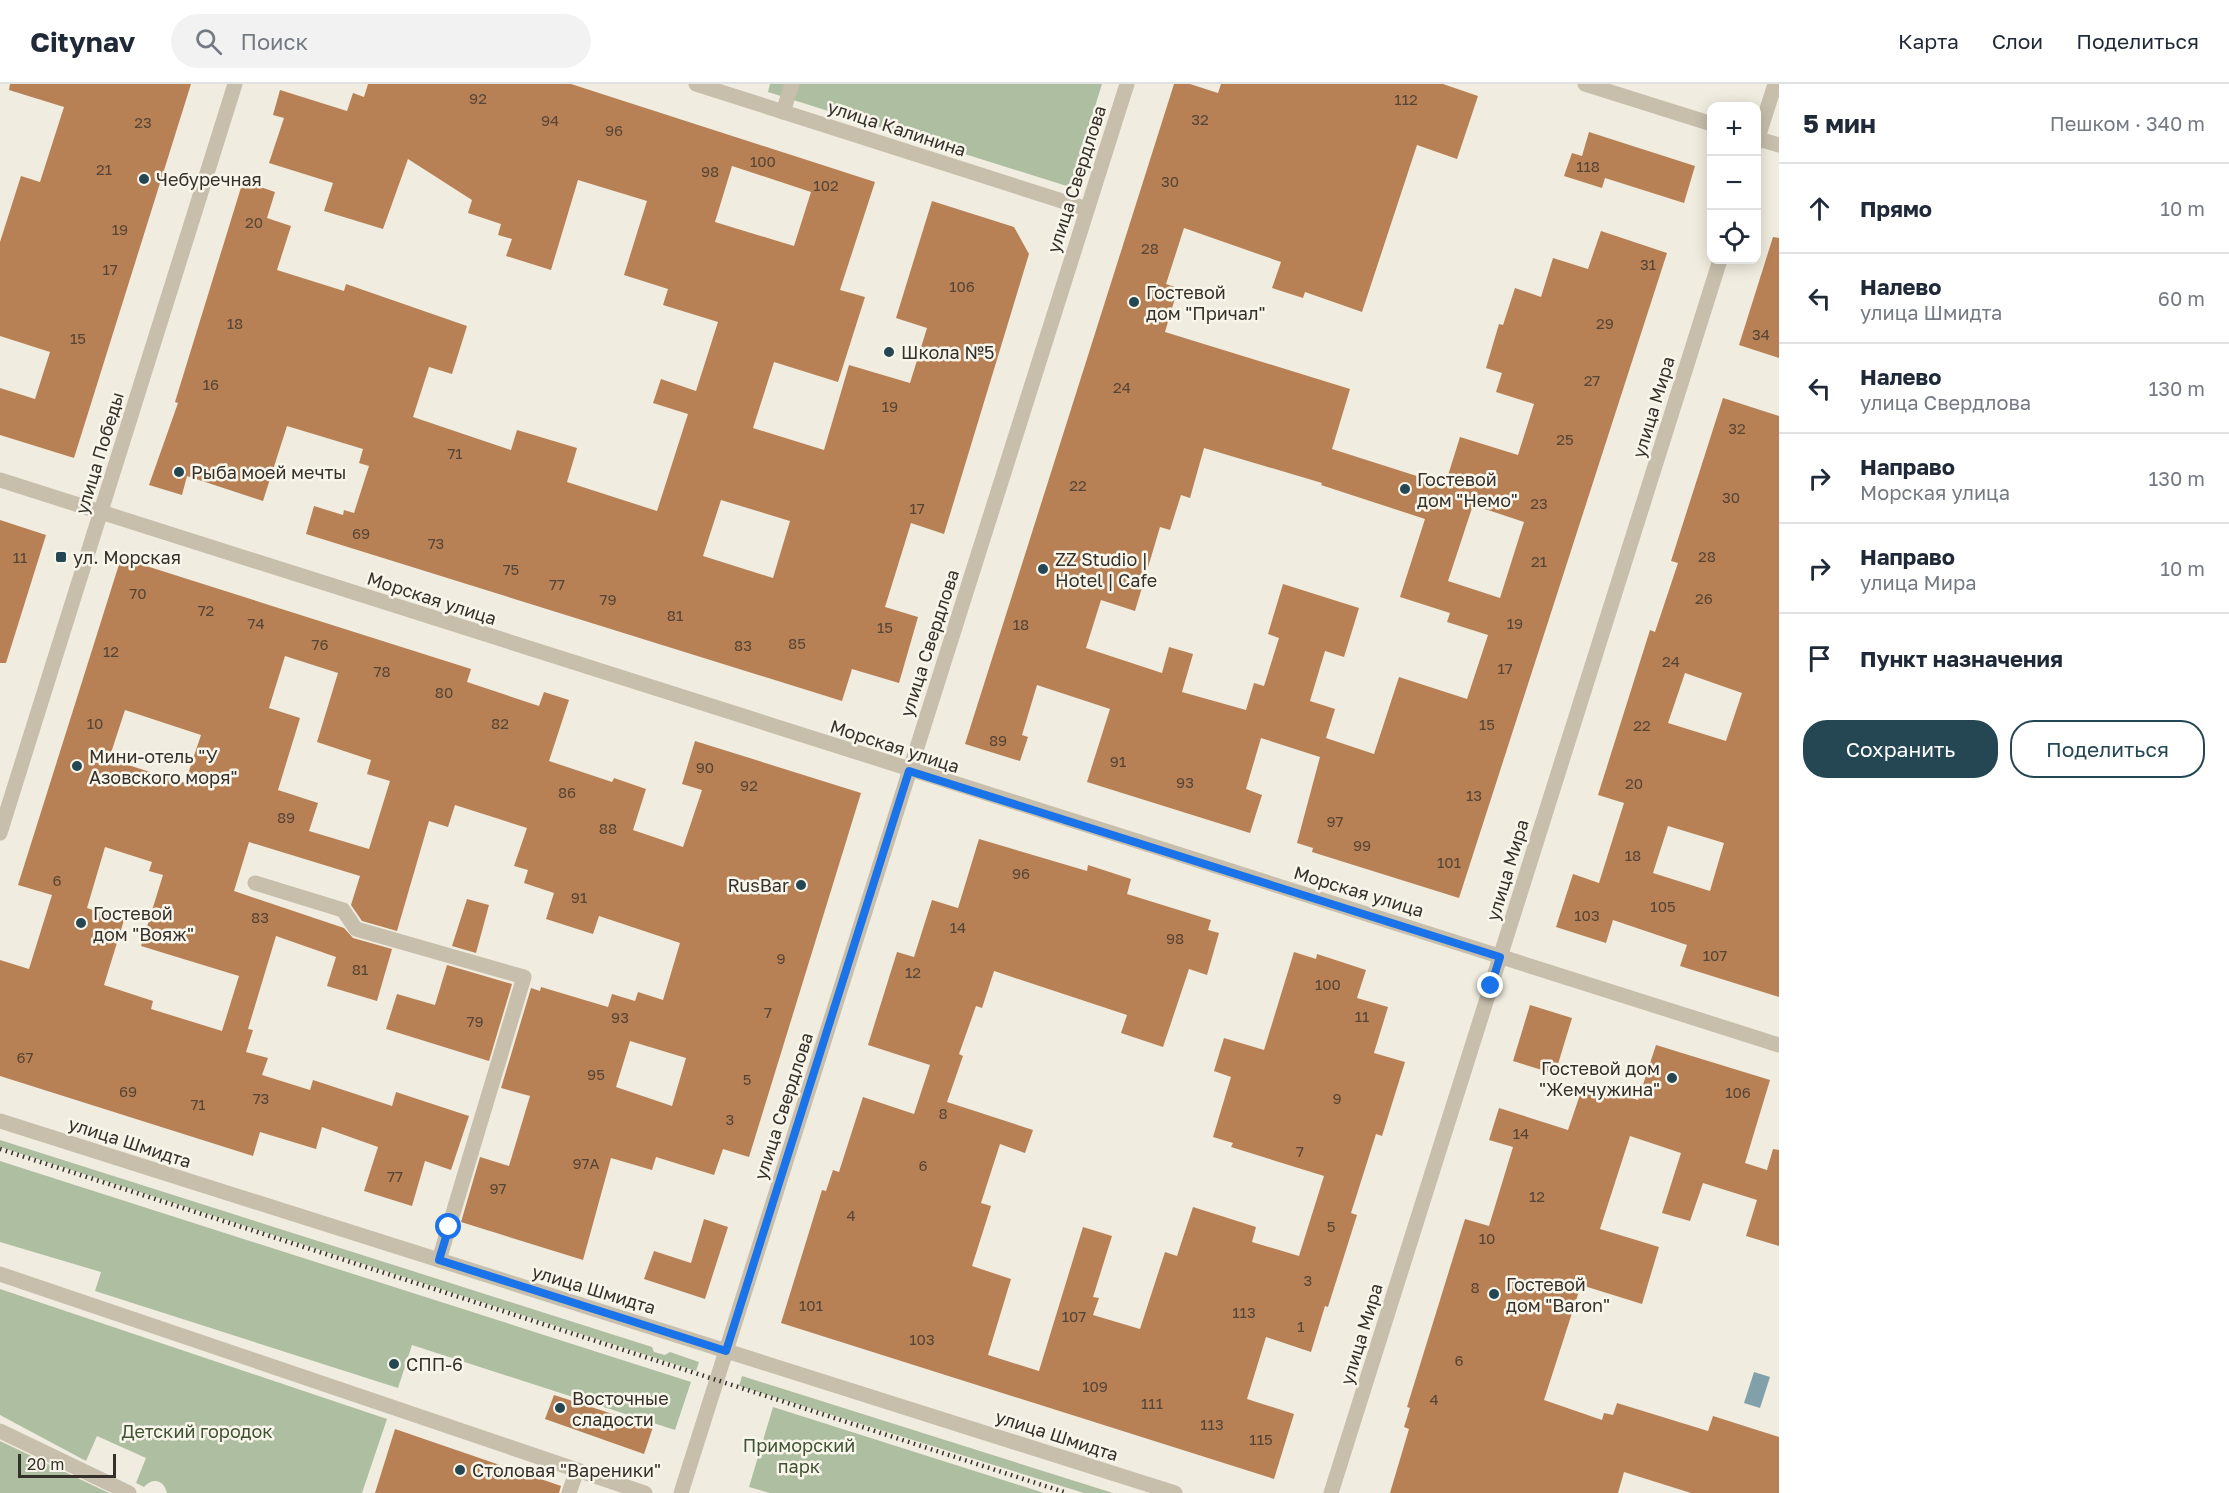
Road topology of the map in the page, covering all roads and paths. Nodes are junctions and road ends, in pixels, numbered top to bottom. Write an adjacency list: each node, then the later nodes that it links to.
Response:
1 (235, 84): 15 (street, улица Победы)
2 (696, 84): 7 (street, улица Калинина)
3 (792, 84): 7 (street)
4 (1127, 84): 12 (street, улица Свердлова)
5 (1585, 84): 8 (street)
6 (1775, 84): 9 (street)
7 (783, 112): 12 (street, улица Калинина)
8 (1707, 122)
9 (1761, 128)
10 (1761, 141): 11 (street)
11 (1779, 146)
12 (1087, 208): 16 (street, улица Свердлова)
13 (1719, 264): 19 (street, улица Мира)
14 (0, 480): 15 (street, Морская улица)
15 (100, 512): 16 (street, Морская улица); 17 (street, улица Победы)
16 (909, 771): 19 (street, Морская улица); 24 (street, улица Свердлова)
17 (0, 833)
18 (255, 883): 22 (street)
19 (1500, 957): 20 (street, Морская улица); 32 (street, улица Мира)
20 (1779, 1045)
21 (0, 1121): 22 (street, улица Шмидта)
22 (439, 1260): 24 (street, улица Шмидта)
23 (0, 1274): 26 (street)
24 (726, 1351): 30 (street, улица Свердлова); 31 (street, улица Шмидта)
25 (0, 1431): 27 (street)
26 (577, 1470): 28 (street); 29 (street)
27 (129, 1493)
28 (569, 1493)
29 (645, 1493)
30 (681, 1493)
31 (1175, 1493)
32 (1331, 1493)

